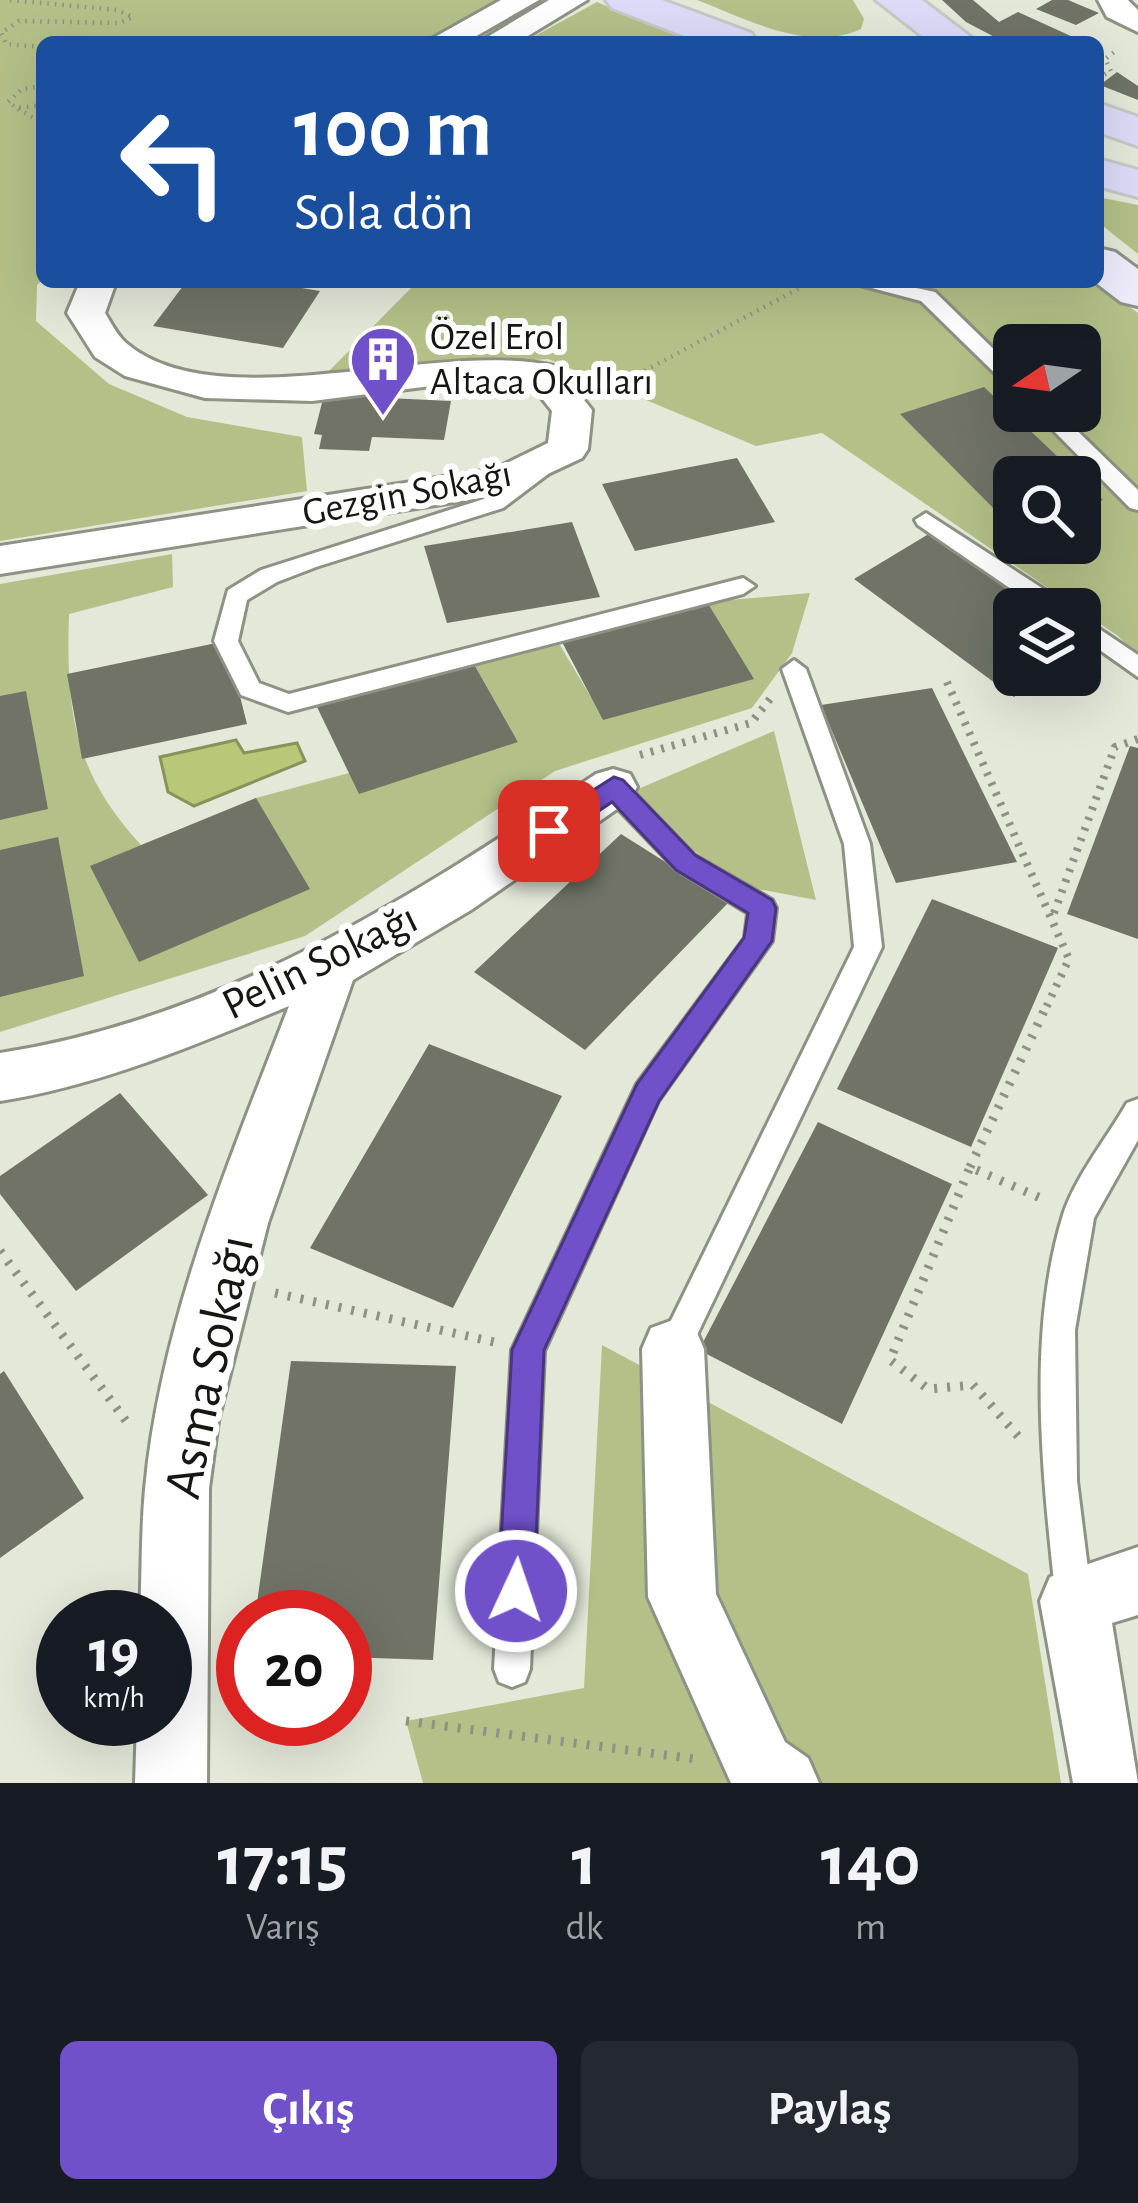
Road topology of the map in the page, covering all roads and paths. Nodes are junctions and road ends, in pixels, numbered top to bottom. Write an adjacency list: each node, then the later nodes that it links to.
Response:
1 (10, 0): 14 (path)
2 (524, 0): 9 (street)
3 (572, 0): 10 (street)
4 (626, 0): 7 (main road)
5 (896, 0): 13 (main road)
6 (1113, 0): 8 (street)
7 (682, 21): 11 (main road); 12 (main road)
8 (1138, 23)
9 (454, 36)
10 (505, 36)
11 (721, 36)
12 (751, 36)
13 (948, 36)
14 (36, 46)
15 (36, 88): 17 (path)
16 (36, 106): 17 (path)
17 (16, 108): 19 (path)
18 (1104, 119): 20 (main road)
19 (36, 120)
20 (1138, 133)
21 (1104, 266): 25 (main road)
22 (96, 288): 27 (street)
23 (801, 288): 27 (path)
24 (889, 288): 26 (lane)
25 (1138, 292)
26 (993, 360)
27 (570, 429): 31 (street, Gezgin Sokağı); 32 (lane)
28 (1066, 432): 29 (lane)
29 (1138, 503)
30 (926, 520): 33 (lane)
31 (0, 560)
32 (743, 586)
33 (1026, 588)
34 (1101, 640): 35 (lane)
35 (1138, 668)
36 (794, 669): 39 (path); 48 (lane)
37 (947, 682): 40 (path)
38 (1138, 740): 40 (path)
39 (614, 787): 41 (street, Pelin Sokağı); 49 (lane)
40 (1053, 914): 44 (path)
41 (332, 966): 42 (street, Pelin Sokağı); 47 (street, Asma Sokağı)
42 (0, 1077)
43 (1138, 1112): 45 (lane)
44 (970, 1167): 45 (path); 50 (path)
45 (1079, 1215): 50 (lane)
46 (0, 1251): 51 (path)
47 (220, 1281): 49 (path); 51 (street, Asma Sokağı)
48 (673, 1349): 56 (street)
49 (528, 1350): 54 (lane)
50 (1060, 1481): 53 (lane)
51 (177, 1489): 57 (street, Asma Sokağı)
52 (1138, 1581): 53 (street)
53 (1074, 1601): 58 (street)
54 (512, 1669)
55 (406, 1721): 56 (path)
56 (771, 1775)
57 (171, 1783)
58 (1110, 1783)

